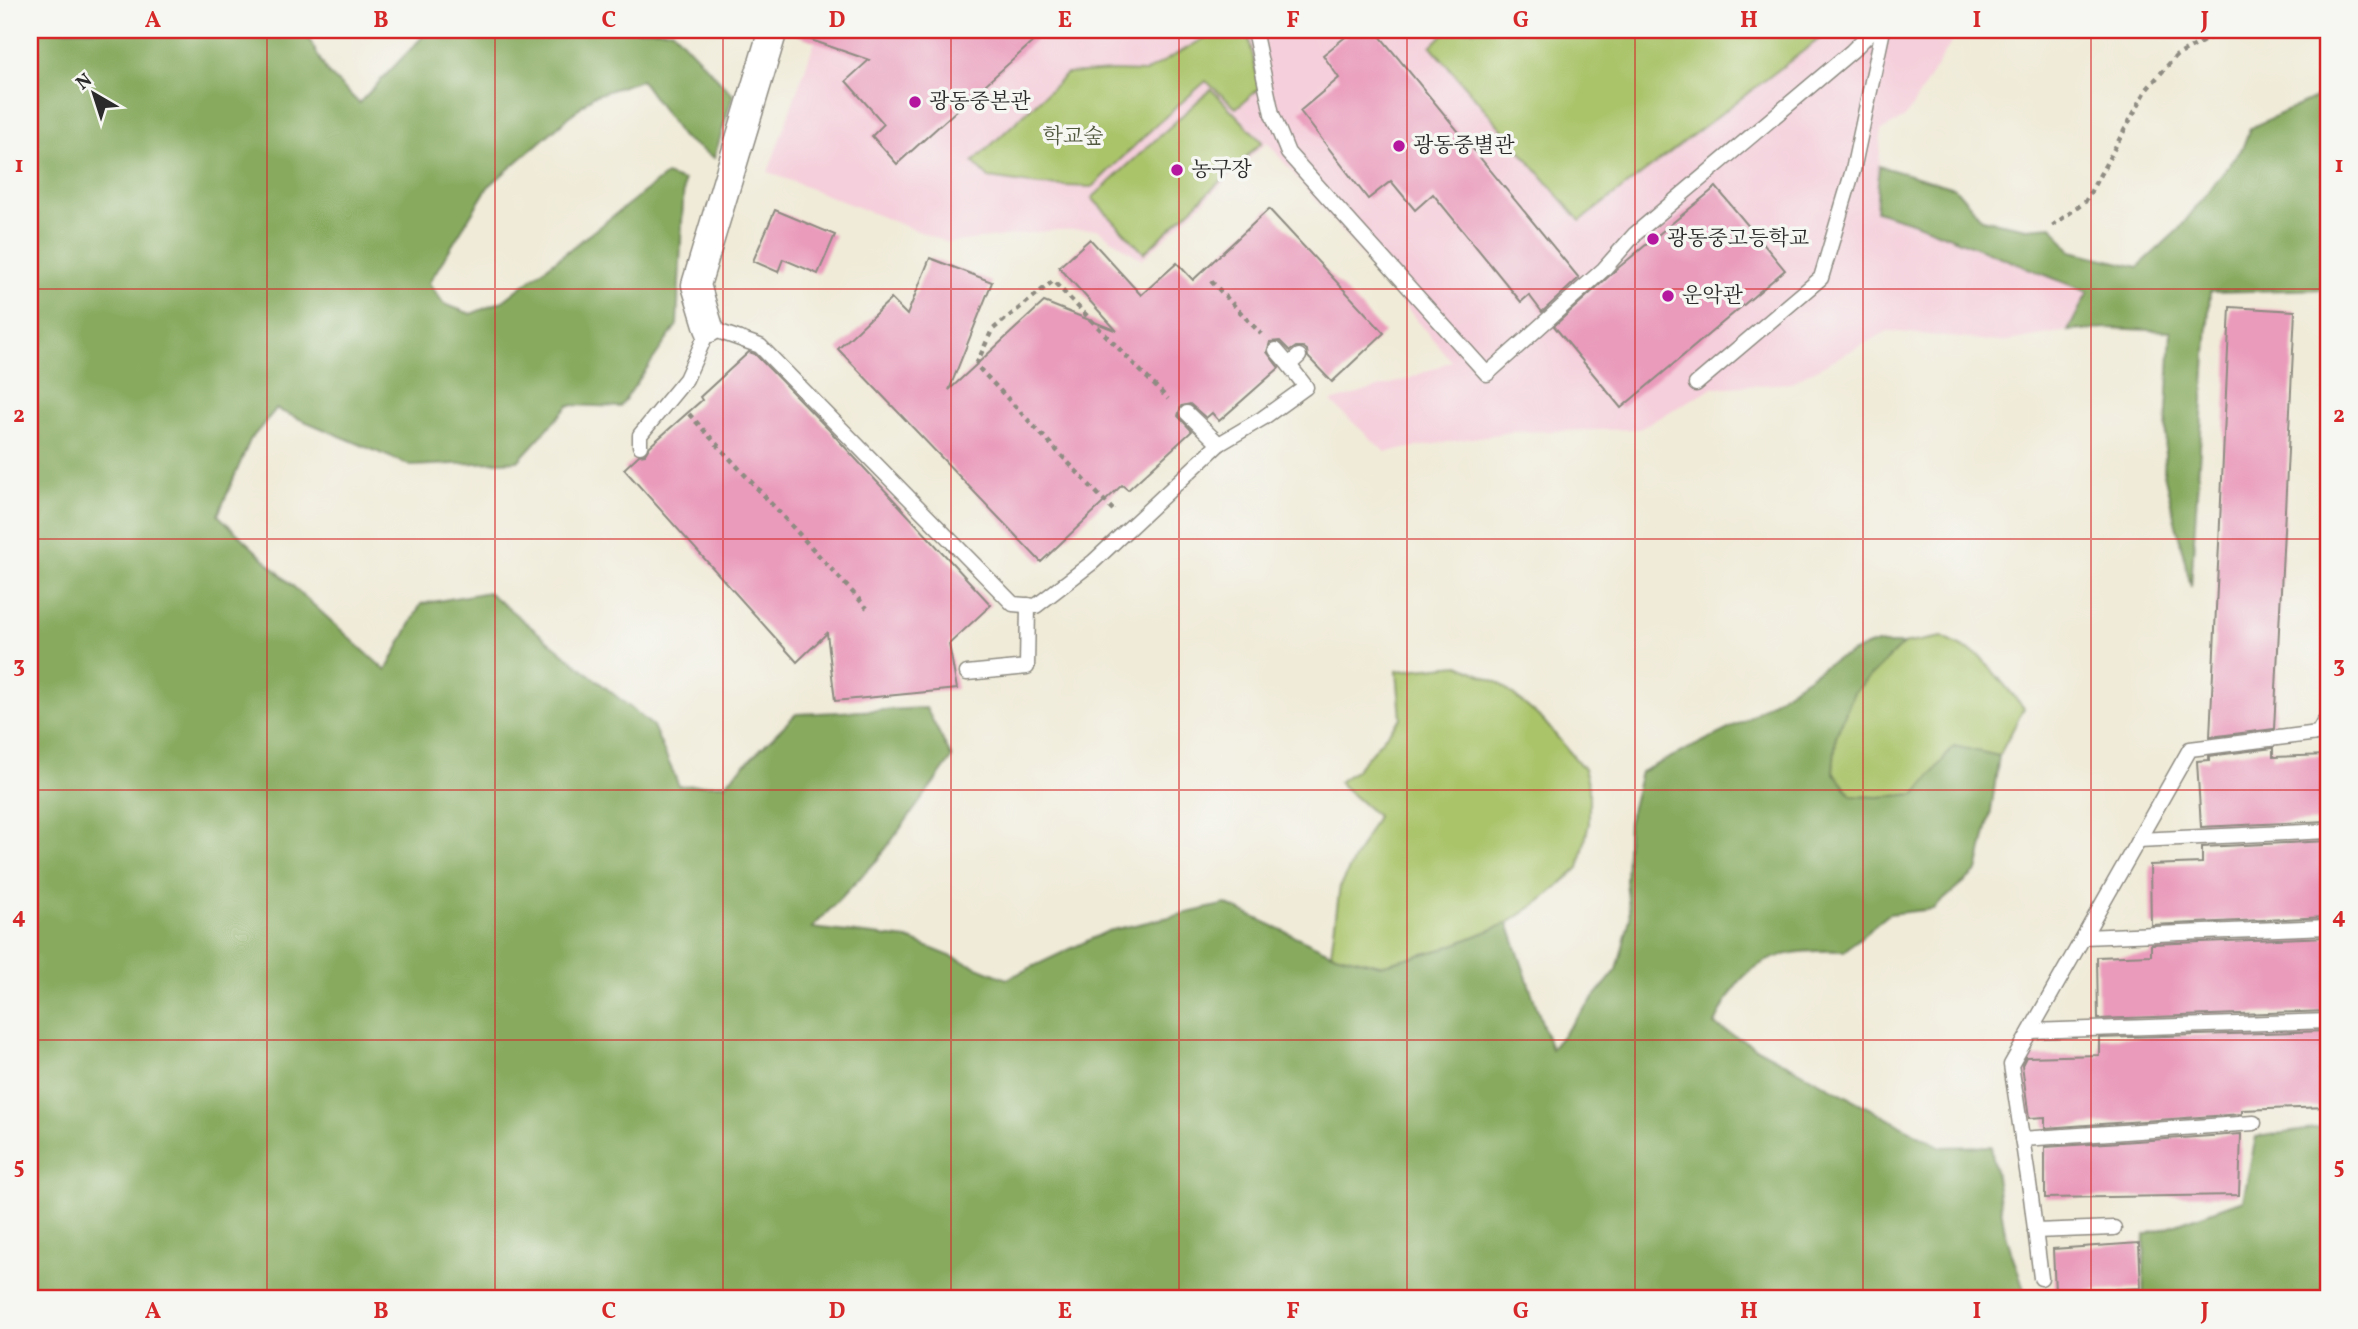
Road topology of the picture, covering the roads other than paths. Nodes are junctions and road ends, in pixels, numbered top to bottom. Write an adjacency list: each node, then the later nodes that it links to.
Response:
1 (773, 30): 5 (street)
2 (1254, 30): 3 (lane)
3 (1872, 30)
4 (1883, 30): 7 (lane)
5 (709, 328): 10 (lane); 11 (lane)
6 (1276, 350): 9 (lane)
7 (1696, 384)
8 (1187, 414): 9 (lane)
9 (1219, 444): 11 (lane)
10 (640, 446)
11 (1028, 605): 12 (lane)
12 (967, 673)
13 (2328, 715): 15 (lane)
14 (2328, 831): 15 (lane)
15 (2138, 840): 17 (lane)
16 (2328, 927): 17 (lane)
17 (2084, 937): 19 (lane)
18 (2328, 1021): 19 (lane)
19 (2031, 1031): 21 (lane)
20 (2253, 1123): 21 (lane)
21 (2022, 1139): 23 (lane)
22 (2114, 1228): 23 (lane)
23 (2035, 1231): 24 (lane)
24 (2041, 1278)

